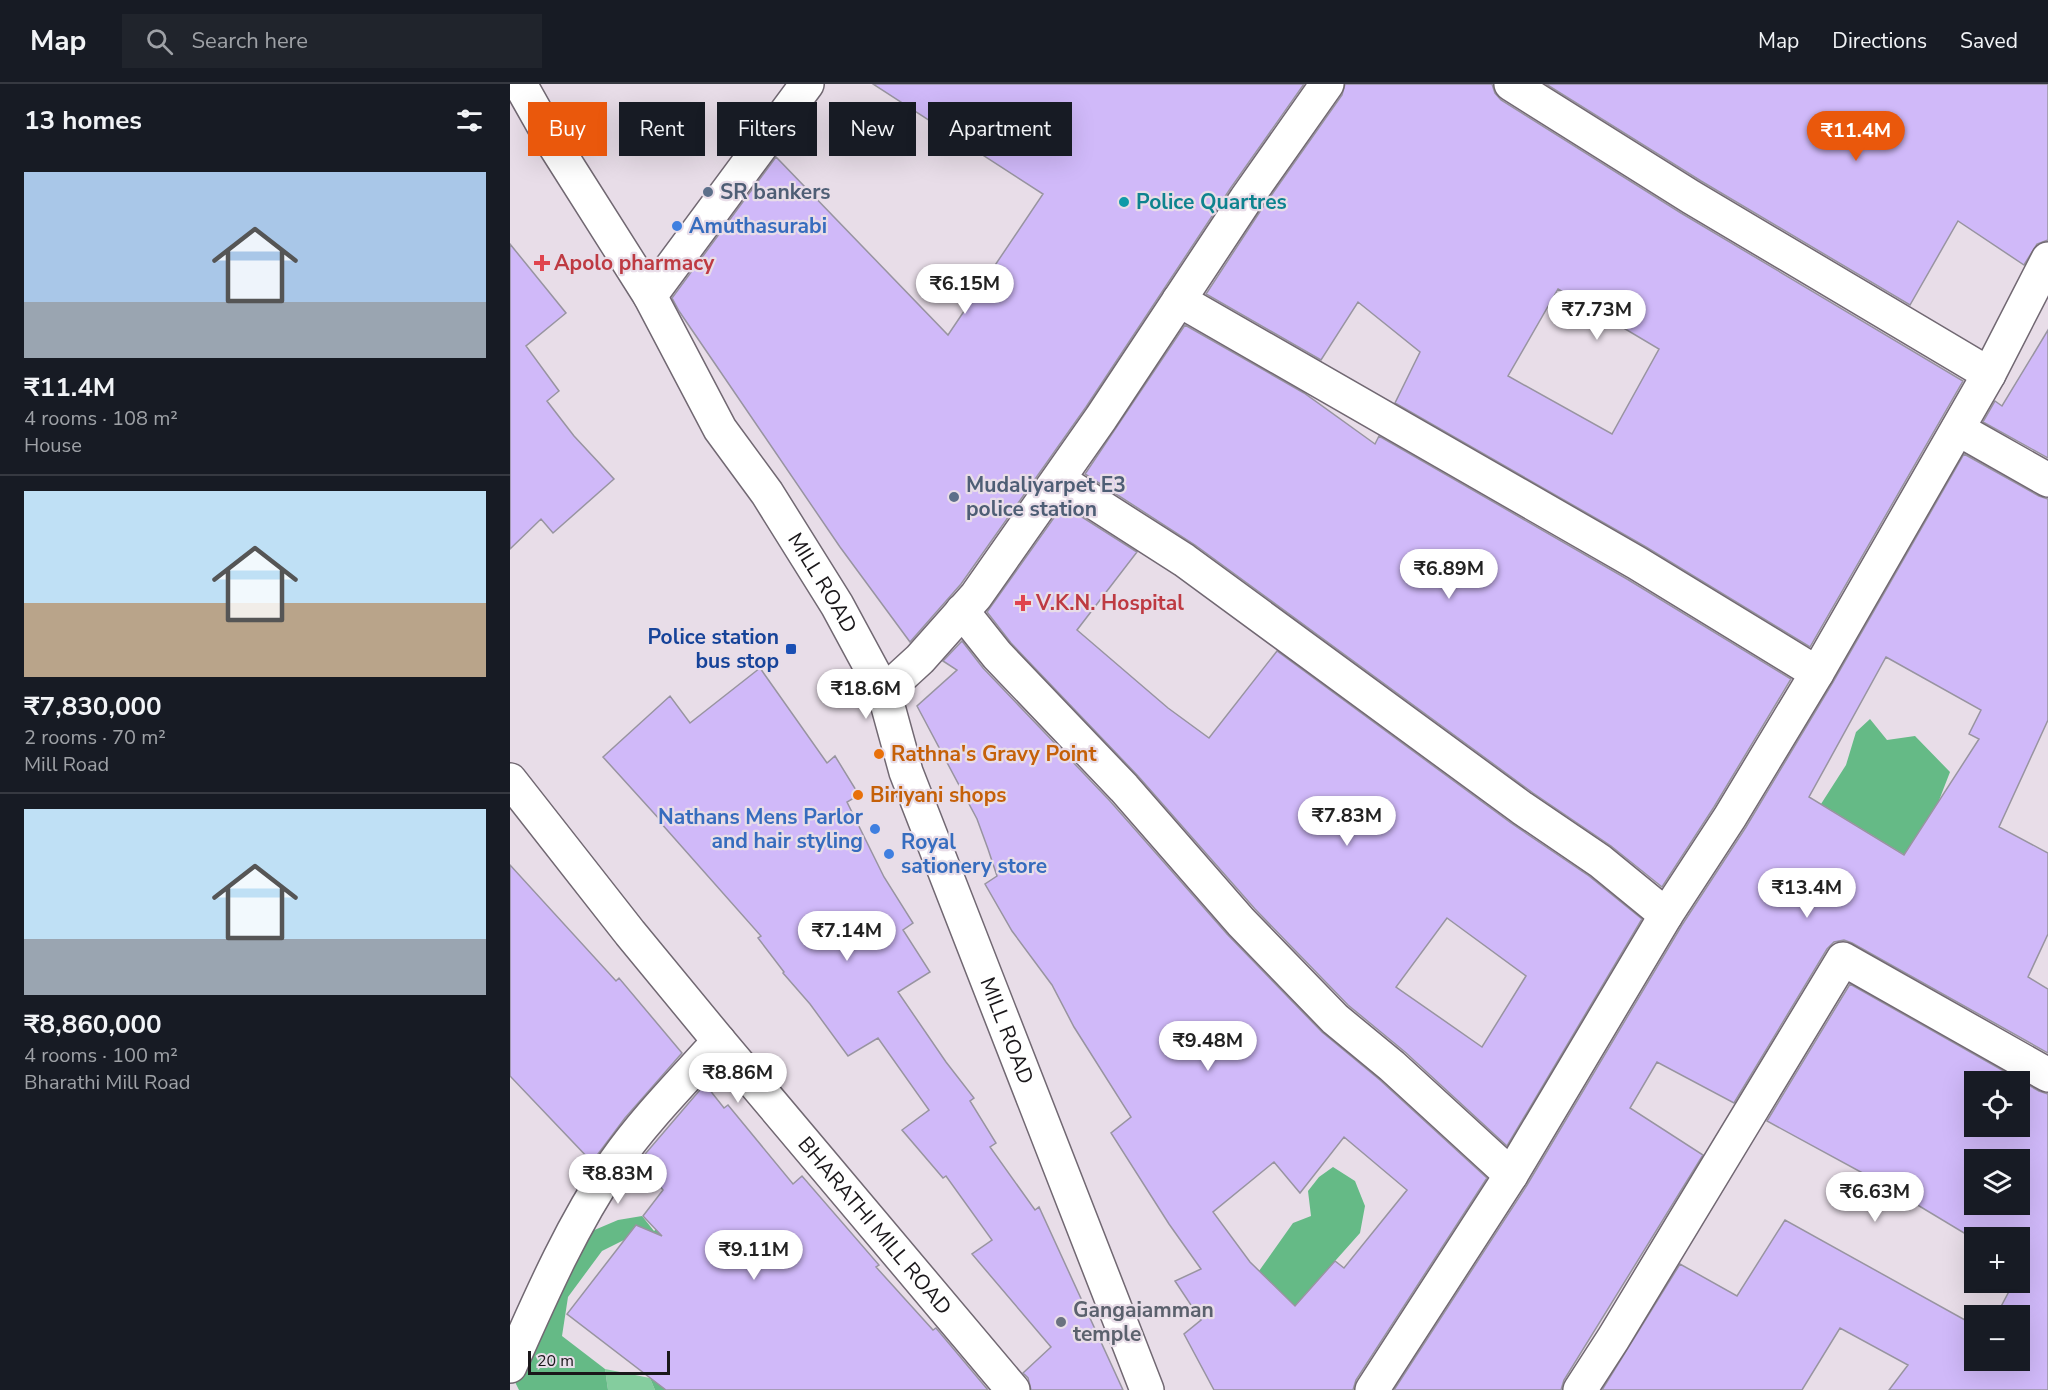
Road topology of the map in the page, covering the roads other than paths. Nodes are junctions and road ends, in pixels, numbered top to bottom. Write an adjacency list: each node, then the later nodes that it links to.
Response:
1 (520, 84): 6 (street, MILL ROAD)
2 (807, 84): 6 (street)
3 (1327, 84): 7 (street)
4 (1511, 84): 8 (street)
5 (2048, 259): 8 (street)
6 (650, 296): 14 (street, MILL ROAD)
7 (1179, 300): 10 (street); 13 (street)
8 (1989, 374): 9 (street)
9 (1958, 429): 11 (street); 13 (street)
10 (1059, 480): 12 (street); 16 (street)
11 (2048, 480)
12 (962, 611): 14 (street); 19 (street)
13 (1816, 674): 16 (street)
14 (884, 692): 22 (street, MILL ROAD)
15 (510, 780): 17 (street, BHARATHI MILL ROAD)
16 (1666, 915): 19 (street)
17 (719, 1041): 20 (street); 21 (street, BHARATHI MILL ROAD)
18 (2048, 1075): 24 (street)
19 (1511, 1176): 23 (street)
20 (510, 1365)
21 (1013, 1390)
22 (1147, 1390)
23 (1372, 1390)
24 (1580, 1390)

